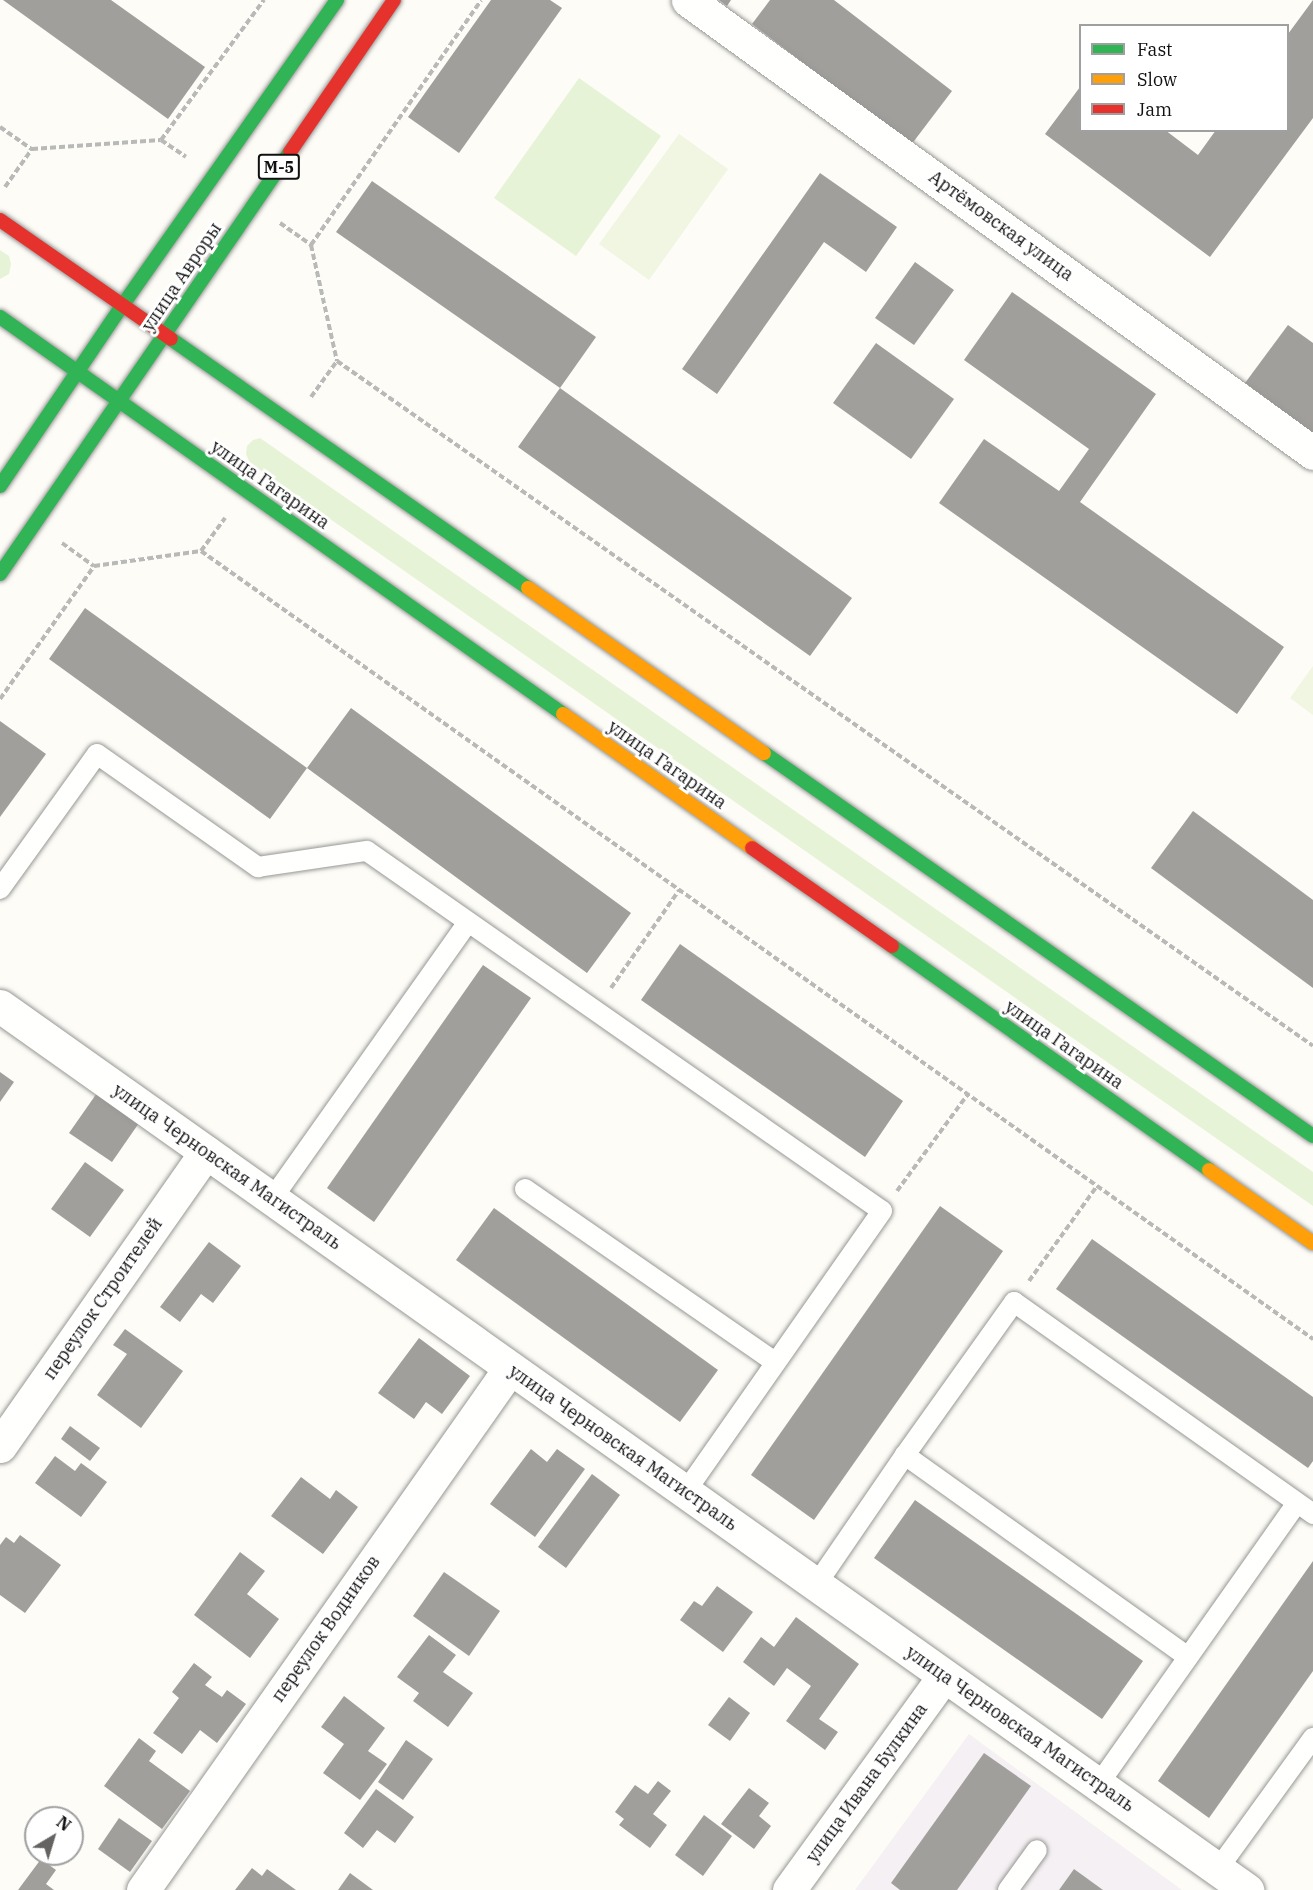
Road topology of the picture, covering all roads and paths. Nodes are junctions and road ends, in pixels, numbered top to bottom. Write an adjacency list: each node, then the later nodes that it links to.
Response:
1 (264, 0): 7 (path)
2 (337, 0): 10 (main road, улица Авроры / М-5)
3 (394, 0): 12 (main road, улица Авроры / М-5)
4 (481, 0): 13 (path)
5 (688, 0): 17 (street, Артёмовская улица)
6 (0, 127): 7 (path)
7 (32, 149): 8 (path)
8 (0, 195)
9 (0, 220): 10 (main road)
10 (122, 306): 12 (main road); 14 (main road, улица Авроры / М-5)
11 (0, 317): 14 (main road, улица Гагарина)
12 (164, 334): 15 (main road, улица Авроры / М-5); 16 (main road)
13 (337, 361): 16 (path); 28 (path)
14 (78, 371): 15 (main road, улица Гагарина); 18 (main road, улица Авроры / М-5)
15 (119, 401): 19 (main road, улица Гагарина); 21 (main road, улица Авроры / М-5)
16 (293, 423): 30 (main road)
17 (1313, 453)
18 (0, 486)
19 (246, 490): 20 (path); 36 (main road, улица Гагарина)
20 (201, 551): 22 (path); 24 (path)
21 (0, 574)
22 (0, 699)
23 (0, 889): 25 (lane)
24 (680, 890): 27 (path); 29 (path)
25 (468, 922): 27 (lane); 34 (lane)
26 (0, 1006): 31 (street, улица Черновская Магистраль)
27 (595, 1011): 35 (lane)
28 (1313, 1046)
29 (968, 1094): 32 (path); 35 (path)
30 (1313, 1136)
31 (206, 1152): 34 (street, улица Черновская Магистраль); 41 (street, переулок Строителей)
32 (1097, 1186): 37 (path); 38 (path)
33 (525, 1189): 39 (lane)
34 (272, 1199): 40 (street, улица Черновская Магистраль)
35 (882, 1211): 39 (lane)
36 (1313, 1243)
37 (1014, 1302): 42 (lane); 44 (lane)
38 (1313, 1340)
39 (775, 1362): 43 (lane)
40 (510, 1368): 43 (street, улица Черновская Магистраль); 52 (street, переулок Водников)
41 (0, 1446)
42 (905, 1455): 45 (lane); 46 (lane)
43 (685, 1492): 45 (street, улица Черновская Магистраль)
44 (1305, 1509): 46 (lane)
45 (816, 1585): 47 (street, улица Черновская Магистраль)
46 (1188, 1657): 49 (lane)
47 (944, 1676): 49 (street, улица Черновская Магистраль); 53 (street, улица Ивана Булкина)
48 (1313, 1738): 51 (lane)
49 (1098, 1785): 51 (street, улица Черновская Магистраль)
50 (1037, 1850): 54 (lane)
51 (1218, 1869): 55 (street, улица Черновская Магистраль)
52 (143, 1890)
53 (789, 1890)
54 (1008, 1890)
55 (1247, 1890)

